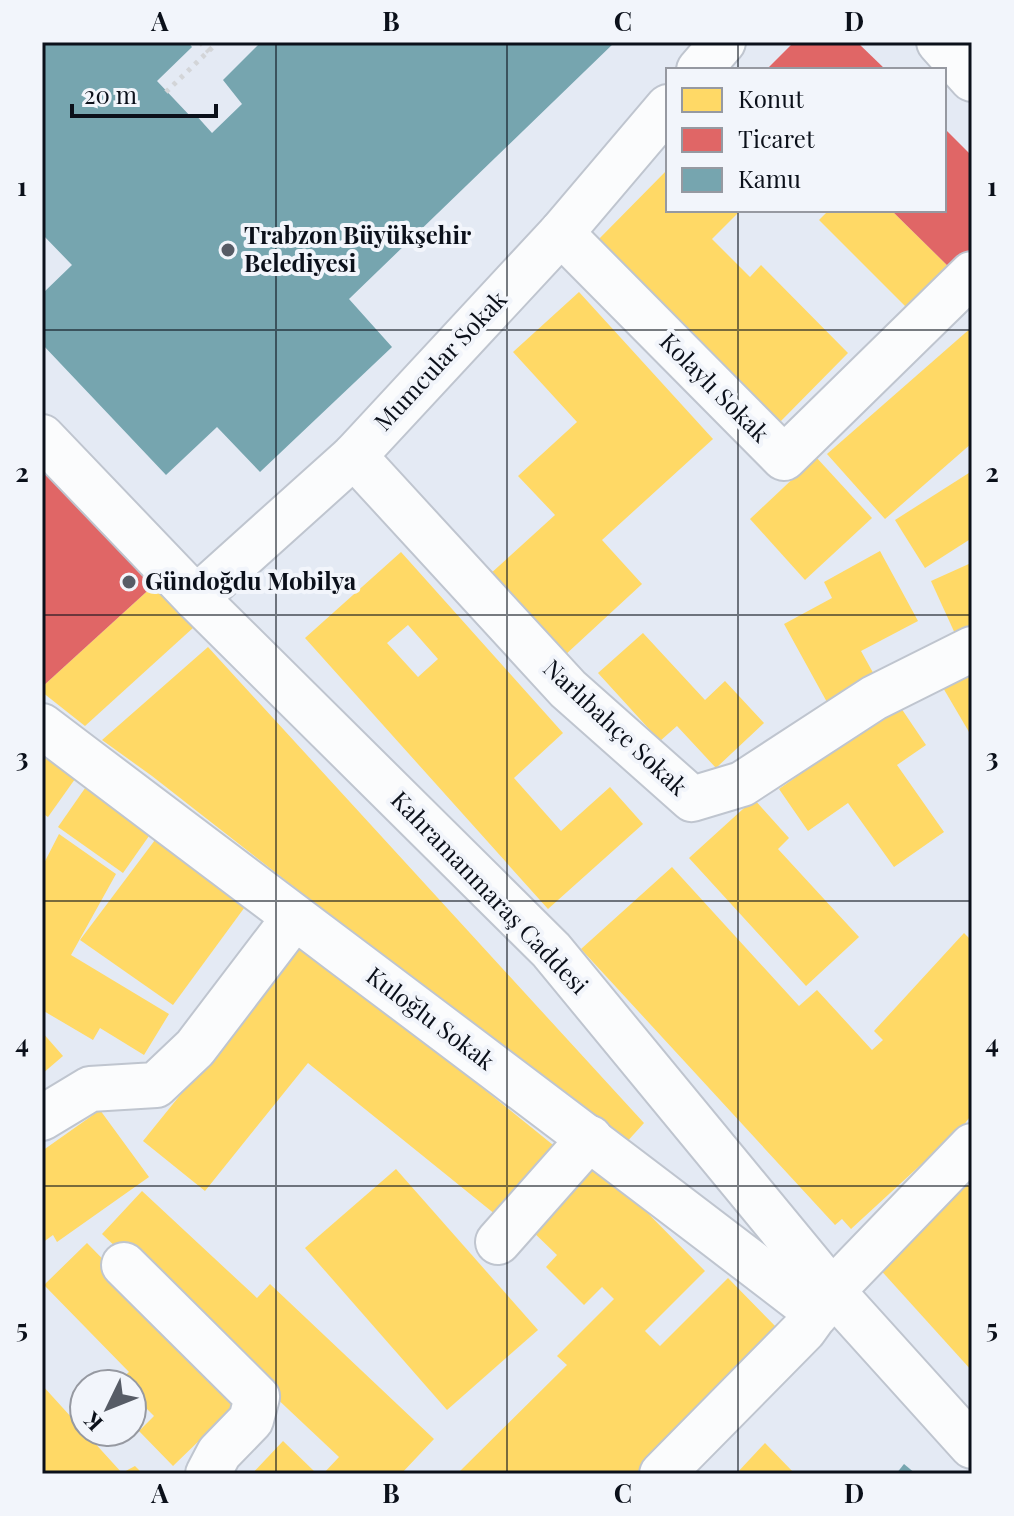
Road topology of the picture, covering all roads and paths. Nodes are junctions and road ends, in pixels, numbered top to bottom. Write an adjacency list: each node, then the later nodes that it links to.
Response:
1 (200, 42): 5 (path)
2 (218, 42): 5 (path)
3 (723, 42): 6 (street)
4 (939, 42): 7 (street)
5 (209, 52): 8 (path)
6 (701, 68)
7 (972, 79)
8 (166, 92)
9 (666, 109): 10 (street, Mumcular Sokak)
10 (561, 233): 11 (street, Kolaylı Sokak); 13 (street, Mumcular Sokak)
11 (972, 274)
12 (42, 437): 14 (street, Kahramanmaraş Caddesi)
13 (354, 456): 14 (street, Mumcular Sokak); 15 (street, Narlıbahçe Sokak)
14 (196, 598): 23 (street, Kahramanmaraş Caddesi)
15 (972, 649)
16 (42, 726): 17 (street, Kuloğlu Sokak)
17 (294, 918): 18 (street); 19 (street, Kuloğlu Sokak)
18 (42, 1118)
19 (590, 1138): 21 (street); 23 (street, Kuloğlu Sokak)
20 (972, 1146): 23 (street)
21 (498, 1242)
22 (124, 1265): 25 (street)
23 (824, 1302): 24 (street, Kahramanmaraş Caddesi); 26 (street)
24 (972, 1446)
25 (208, 1474)
26 (662, 1474)

